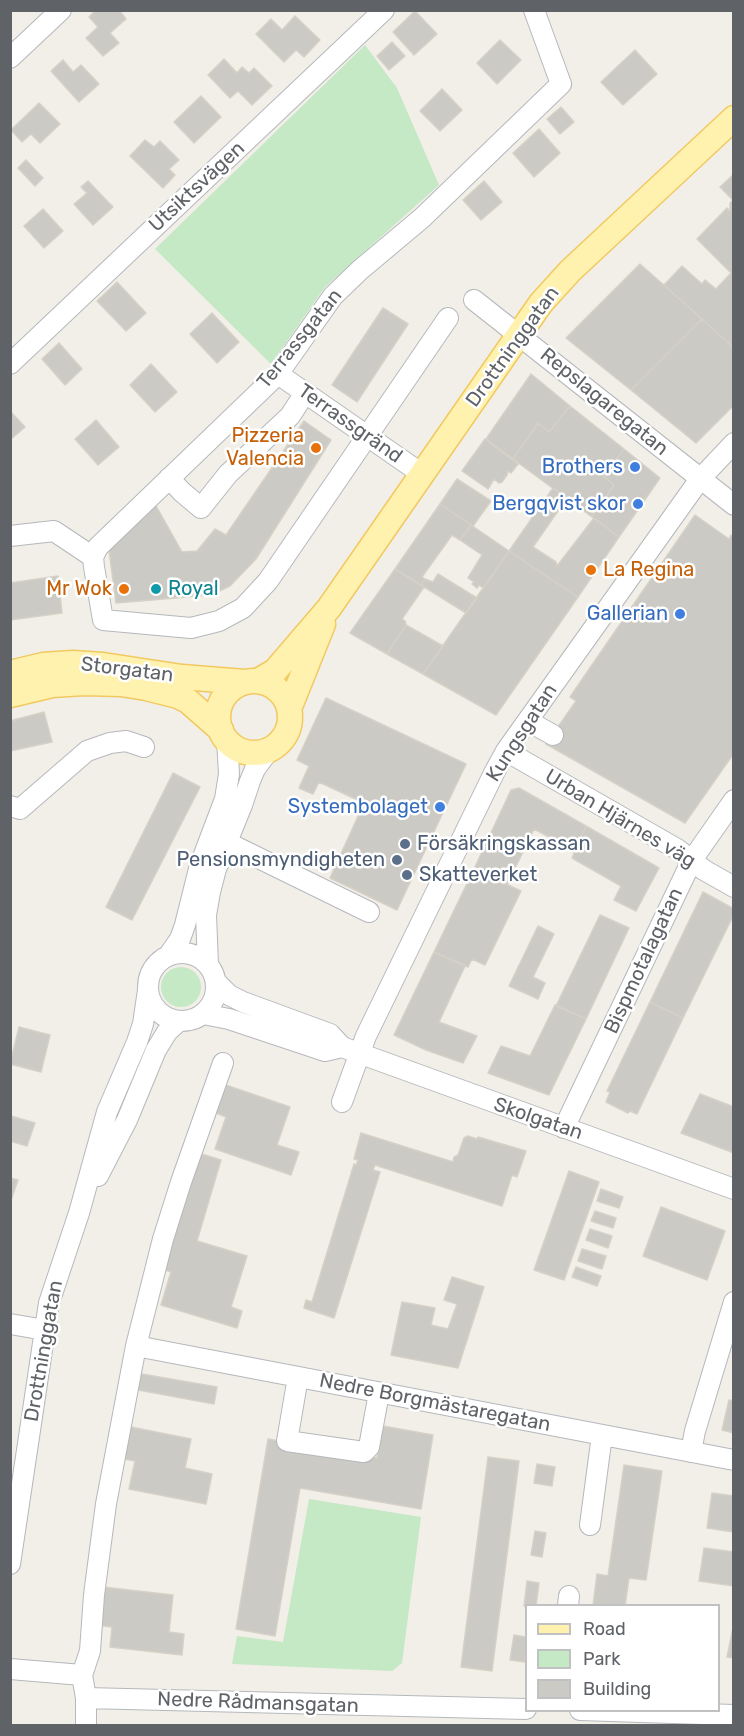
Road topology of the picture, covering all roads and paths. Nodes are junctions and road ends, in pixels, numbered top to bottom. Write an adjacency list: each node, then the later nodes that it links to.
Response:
1 (61, 10): 4 (street)
2 (384, 10): 9 (street, Utsiktsvägen)
3 (534, 10): 10 (street, Terrassgatan)
4 (10, 58)
5 (734, 118): 8 (main road, Drottninggatan)
6 (474, 300): 8 (street, Repslagaregatan)
7 (447, 318): 12 (street)
8 (519, 334): 14 (main road, Drottninggatan); 16 (street, Repslagaregatan)
9 (10, 364)
10 (278, 374): 11 (street, Terrassgränd); 15 (street, Terrassgatan)
11 (305, 393): 12 (street, Terrassgränd); 15 (street)
12 (367, 436): 14 (street, Terrassgränd); 19 (street)
13 (734, 442): 16 (street, Kungsgatan)
14 (422, 474): 20 (main road, Drottninggatan)
15 (169, 478): 19 (street, Terrassgatan)
16 (700, 479): 17 (street, Repslagaregatan); 25 (street, Kungsgatan)
17 (734, 505)
18 (10, 536): 19 (street)
19 (93, 556)
20 (329, 608): 22 (main road, Drottninggatan); 24 (main road, Drottninggatan)
21 (10, 673): 22 (main road, Storgatan)
22 (251, 682): 24 (main road); 26 (main road)
23 (10, 695): 26 (main road, Storgatan)
24 (289, 709): 29 (main road)
25 (528, 721): 27 (street); 30 (street, Kungsgatan)
26 (224, 735): 29 (main road); 37 (street)
27 (553, 735)
28 (144, 747): 32 (street)
29 (269, 750): 33 (street)
30 (506, 751): 34 (street, Urban Hjärnes väg); 42 (street, Kungsgatan)
31 (734, 800): 34 (street, Bispmotalagatan)
32 (10, 806)
33 (226, 842): 36 (street); 38 (street)
34 (692, 861): 35 (street, Urban Hjärnes väg); 45 (street, Bispmotalagatan)
35 (734, 887)
36 (369, 912)
37 (170, 955): 38 (street); 39 (street)
38 (212, 974): 40 (street); 42 (street, Skolgatan)
39 (148, 990): 41 (street); 47 (street, Drottninggatan)
40 (203, 1014): 41 (street); 42 (street, Skolgatan)
41 (179, 1021): 47 (street, Drottninggatan)
42 (350, 1050): 44 (street, Kungsgatan); 45 (street, Skolgatan)
43 (224, 1063): 51 (street)
44 (342, 1102)
45 (564, 1128): 46 (street, Skolgatan)
46 (734, 1190)
47 (79, 1213): 50 (street, Drottninggatan)
48 (734, 1302): 55 (street)
49 (10, 1324): 50 (street)
50 (45, 1330): 58 (street, Drottninggatan)
51 (136, 1346): 52 (street, Nedre Borgmästaregatan); 60 (street)
52 (298, 1377): 53 (street, Nedre Borgmästaregatan); 53 (street)
53 (379, 1393): 54 (street, Nedre Borgmästaregatan)
54 (602, 1435): 55 (street, Nedre Borgmästaregatan); 57 (street)
55 (691, 1452): 56 (street, Nedre Borgmästaregatan)
56 (734, 1460)
57 (590, 1525)
58 (10, 1564)
59 (10, 1669): 60 (street)
60 (82, 1675): 61 (street)
61 (86, 1698): 62 (street, Nedre Rådmansgatan); 66 (street)
62 (525, 1709)
63 (595, 1712): 65 (street)
64 (734, 1715): 65 (street)
65 (649, 1719)
66 (86, 1725)

